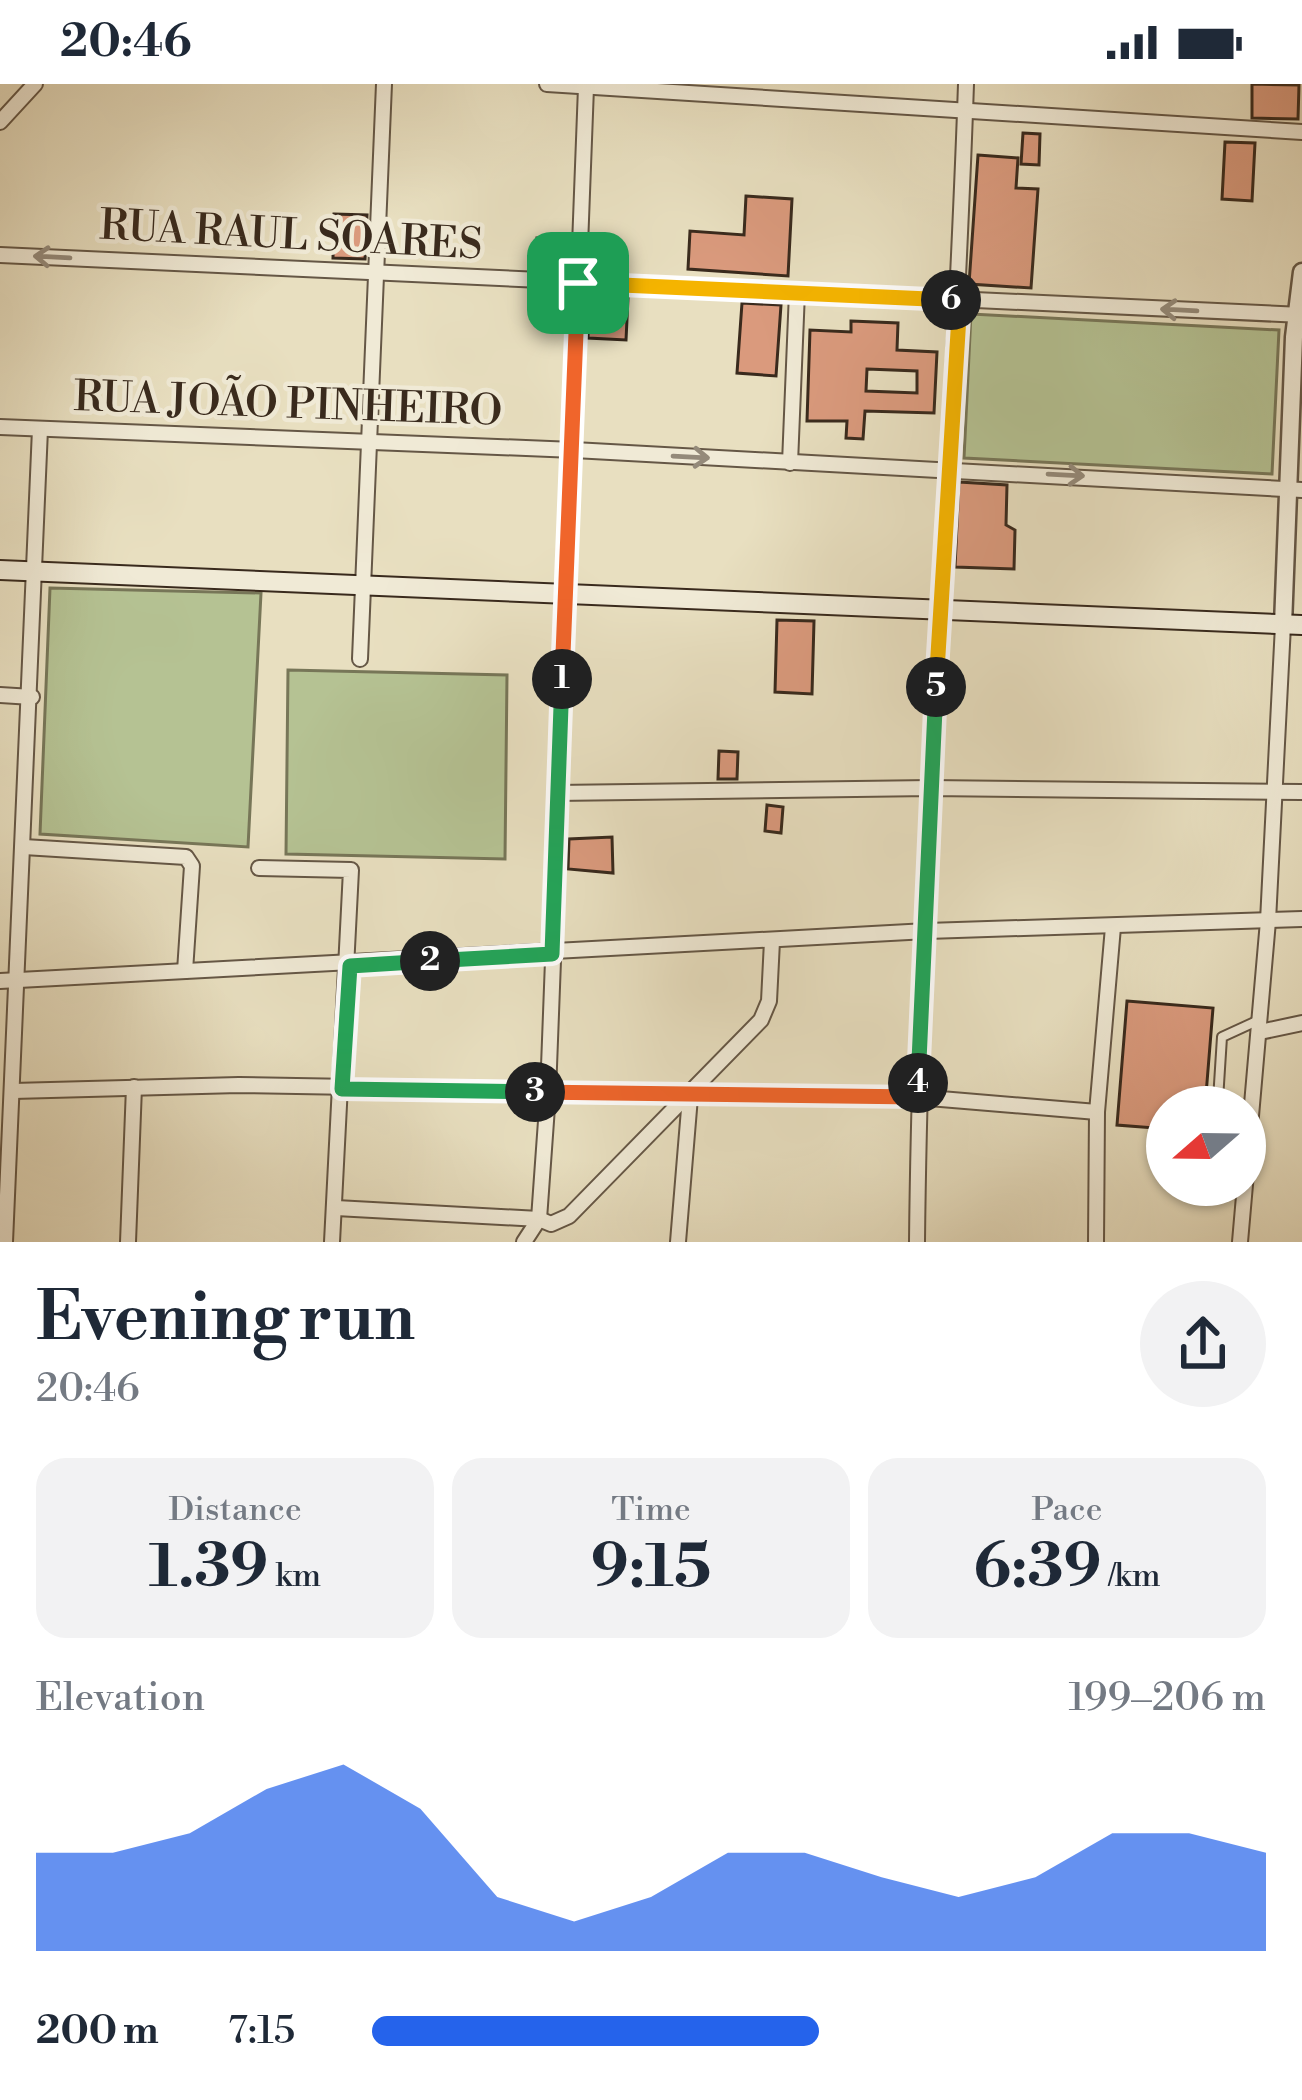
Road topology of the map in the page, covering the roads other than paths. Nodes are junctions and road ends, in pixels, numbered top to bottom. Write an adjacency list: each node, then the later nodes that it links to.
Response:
1 (34, 84): 7 (street)
2 (384, 84): 11 (street)
3 (547, 84): 5 (street)
4 (966, 84): 6 (street)
5 (586, 87): 6 (street); 12 (street)
6 (965, 109): 8 (street); 14 (street)
7 (0, 122)
8 (1302, 132)
9 (0, 255): 11 (street, RUA RAUL SOARES, one-way to 9)
10 (1302, 272): 15 (street)
11 (379, 274): 12 (street, RUA RAUL SOARES); 18 (street)
12 (578, 283): 13 (street, RUA RAUL SOARES); 19 (street)
13 (797, 292): 14 (street, RUA RAUL SOARES); 20 (street)
14 (960, 300): 15 (street, RUA RAUL SOARES, one-way to 14); 21 (street)
15 (1299, 315): 22 (street)
16 (0, 427): 17 (street, RUA JOÃO PINHEIRO)
17 (40, 429): 18 (street, RUA JOÃO PINHEIRO); 24 (street)
18 (368, 440): 19 (street, RUA JOÃO PINHEIRO); 25 (street)
19 (574, 450): 20 (street, RUA JOÃO PINHEIRO, one-way to 20); 26 (street)
20 (790, 463): 21 (street, RUA JOÃO PINHEIRO)
21 (950, 470): 22 (street, RUA JOÃO PINHEIRO, one-way to 22); 27 (street)
22 (1297, 488): 28 (street)
23 (0, 571): 24 (main road)
24 (37, 572): 25 (main road); 31 (street)
25 (365, 587): 26 (main road); 29 (street)
26 (566, 595): 27 (main road); 33 (street)
27 (940, 612): 28 (main road); 32 (street)
28 (1293, 625): 34 (street)
29 (360, 659)
30 (0, 695): 31 (street)
31 (32, 697): 36 (street)
32 (930, 788): 33 (street); 34 (street); 41 (street)
33 (556, 793): 43 (street)
34 (1274, 793): 35 (street); 39 (street)
35 (1302, 793)
36 (24, 847): 45 (street); 47 (street)
37 (259, 868): 44 (street)
38 (1302, 919): 39 (street)
39 (1268, 921): 40 (street); 49 (street)
40 (1113, 927): 41 (street); 58 (street)
41 (927, 931): 42 (street); 57 (street)
42 (772, 941): 43 (street); 56 (street)
43 (552, 954): 44 (street); 55 (street)
44 (350, 966): 45 (street); 53 (street)
45 (185, 971): 47 (street)
46 (0, 981): 47 (street)
47 (18, 982): 54 (street)
48 (1302, 1023): 49 (street)
49 (1260, 1026): 50 (lane); 51 (street)
50 (1219, 1086)
51 (1252, 1086)
52 (134, 1087): 53 (street); 54 (street); 63 (street)
53 (342, 1089): 55 (street); 60 (street)
54 (13, 1091): 62 (street)
55 (548, 1093): 56 (street); 61 (street)
56 (690, 1096): 57 (street); 61 (street); 66 (street)
57 (917, 1097): 58 (street); 67 (street)
58 (1097, 1112): 68 (street)
59 (1242, 1206): 69 (street)
60 (336, 1208): 61 (street); 64 (street)
61 (539, 1219): 65 (street)
62 (5, 1242)
63 (128, 1242)
64 (332, 1242)
65 (524, 1242)
66 (678, 1242)
67 (917, 1242)
68 (1096, 1242)
69 (1240, 1242)

